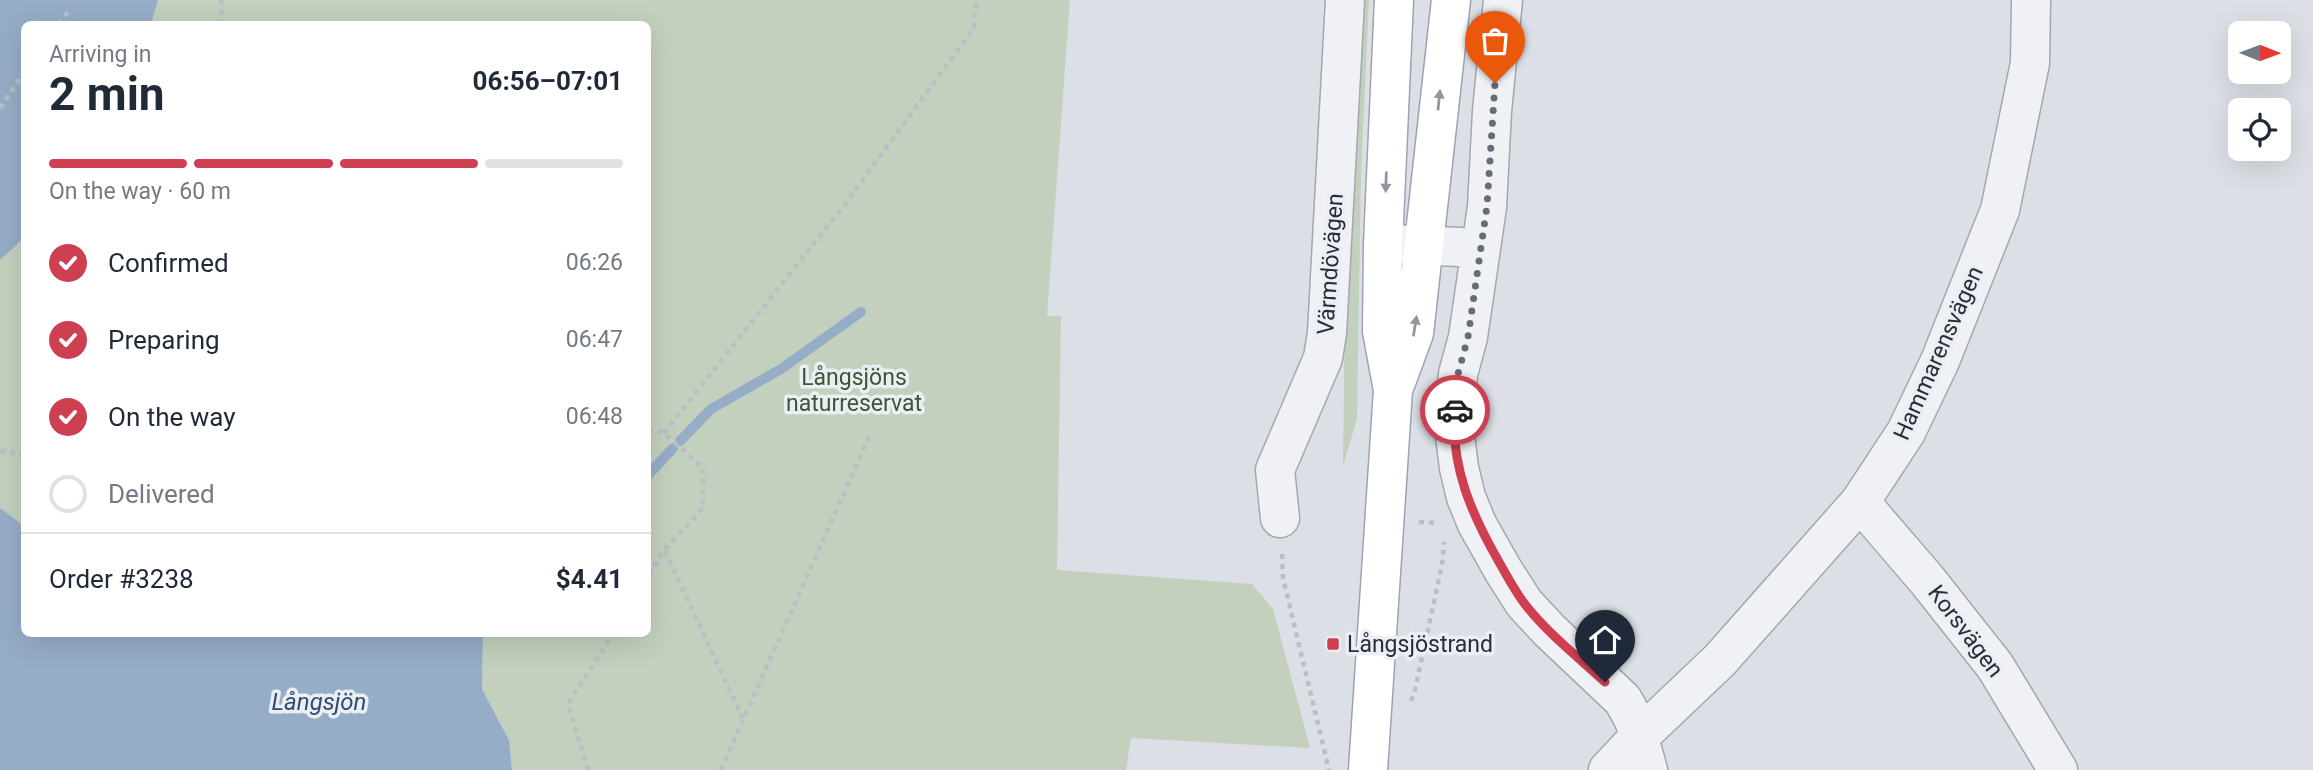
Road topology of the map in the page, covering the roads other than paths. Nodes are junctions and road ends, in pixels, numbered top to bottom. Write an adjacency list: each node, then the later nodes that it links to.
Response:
1 (1345, 0): 11 (street, Värmdövägen)
2 (1394, 0): 6 (main road, one-way to 6)
3 (1451, 0): 7 (main road, one-way to 3)
4 (1503, 0): 8 (street)
5 (2031, 0): 10 (street, Hammarensvägen)
6 (1383, 244): 7 (street); 9 (main road)
7 (1425, 245): 8 (street); 9 (main road, one-way to 7)
8 (1482, 248): 12 (street)
9 (1393, 390): 13 (main road)
10 (1860, 502): 12 (street, Hammarensvägen); 15 (street, Korsvägen)
11 (1280, 518)
12 (1644, 753): 14 (street, Hammarensvägen)
13 (1368, 770)
14 (1608, 770)
15 (2058, 770)

